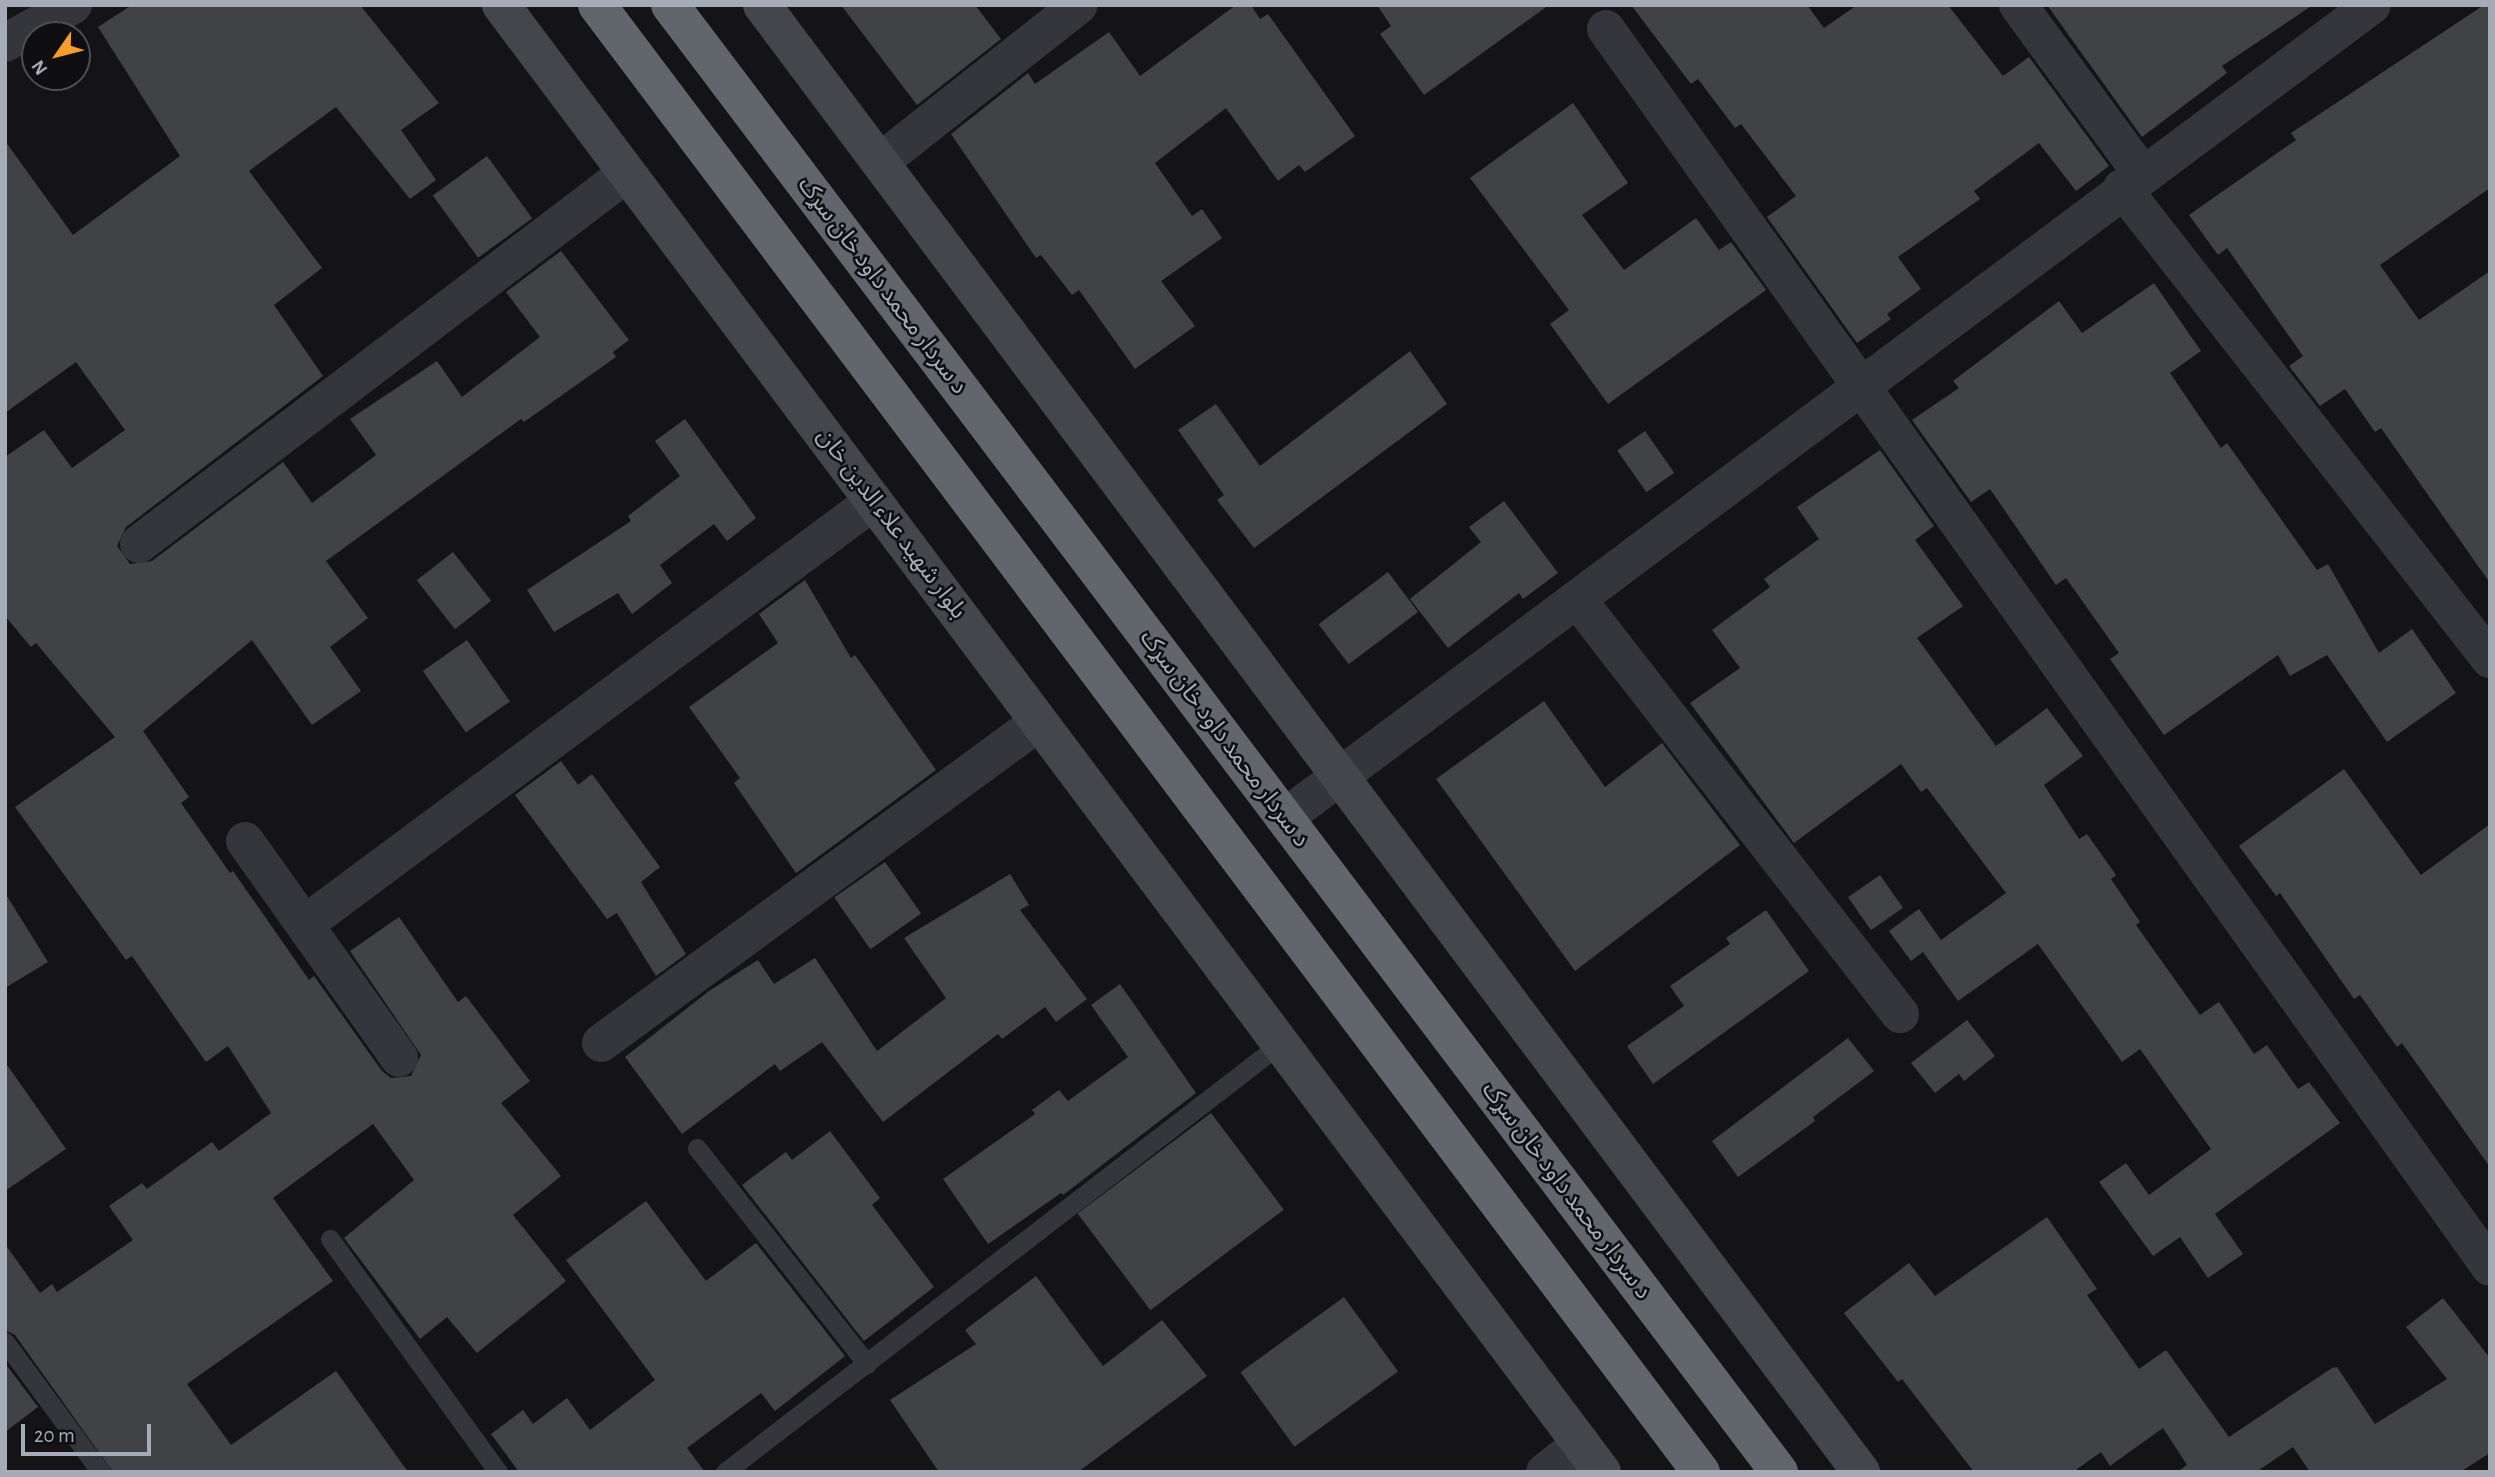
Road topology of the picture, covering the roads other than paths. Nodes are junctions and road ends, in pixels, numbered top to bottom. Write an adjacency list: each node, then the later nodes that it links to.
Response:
1 (73, 5): 10 (street)
2 (501, 5): 12 (street, بلوار شهید علاء الدین خان)
3 (597, 5): 38 (highway)
4 (670, 5): 21 (highway, د سردار محمد داود خان سړک)
5 (762, 5): 11 (street)
6 (1079, 5): 11 (street)
7 (2018, 5): 13 (street)
8 (2372, 5): 13 (street)
9 (1606, 29): 14 (street)
10 (5, 43)
11 (880, 162): 20 (street)
12 (627, 173): 15 (street, بلوار شهید علاء الدین خان); 16 (street)
13 (2132, 181): 14 (street); 18 (street)
14 (1858, 386): 17 (street); 30 (street)
15 (874, 501): 19 (street, بلوار شهید علاء الدین خان); 23 (street)
16 (139, 544)
17 (1577, 599): 20 (street); 24 (street)
18 (2490, 659)
19 (1039, 722): 25 (street); 26 (street, بلوار شهید علاء الدین خان)
20 (1340, 779): 21 (street); 40 (street)
21 (1284, 818): 39 (highway, د سردار محمد داود خان سړک)
22 (245, 841): 23 (street)
23 (305, 924): 27 (street)
24 (1900, 1014)
25 (601, 1043)
26 (1282, 1043): 32 (lane); 33 (street)
27 (399, 1058)
28 (697, 1148): 32 (lane)
29 (330, 1239): 35 (lane)
30 (2490, 1267)
31 (5, 1342): 34 (lane)
32 (867, 1364): 36 (lane)
33 (1592, 1458): 37 (street)
34 (101, 1472)
35 (498, 1472)
36 (725, 1472)
37 (1545, 1472)
38 (1701, 1472)
39 (1779, 1472)
40 (1861, 1472)

